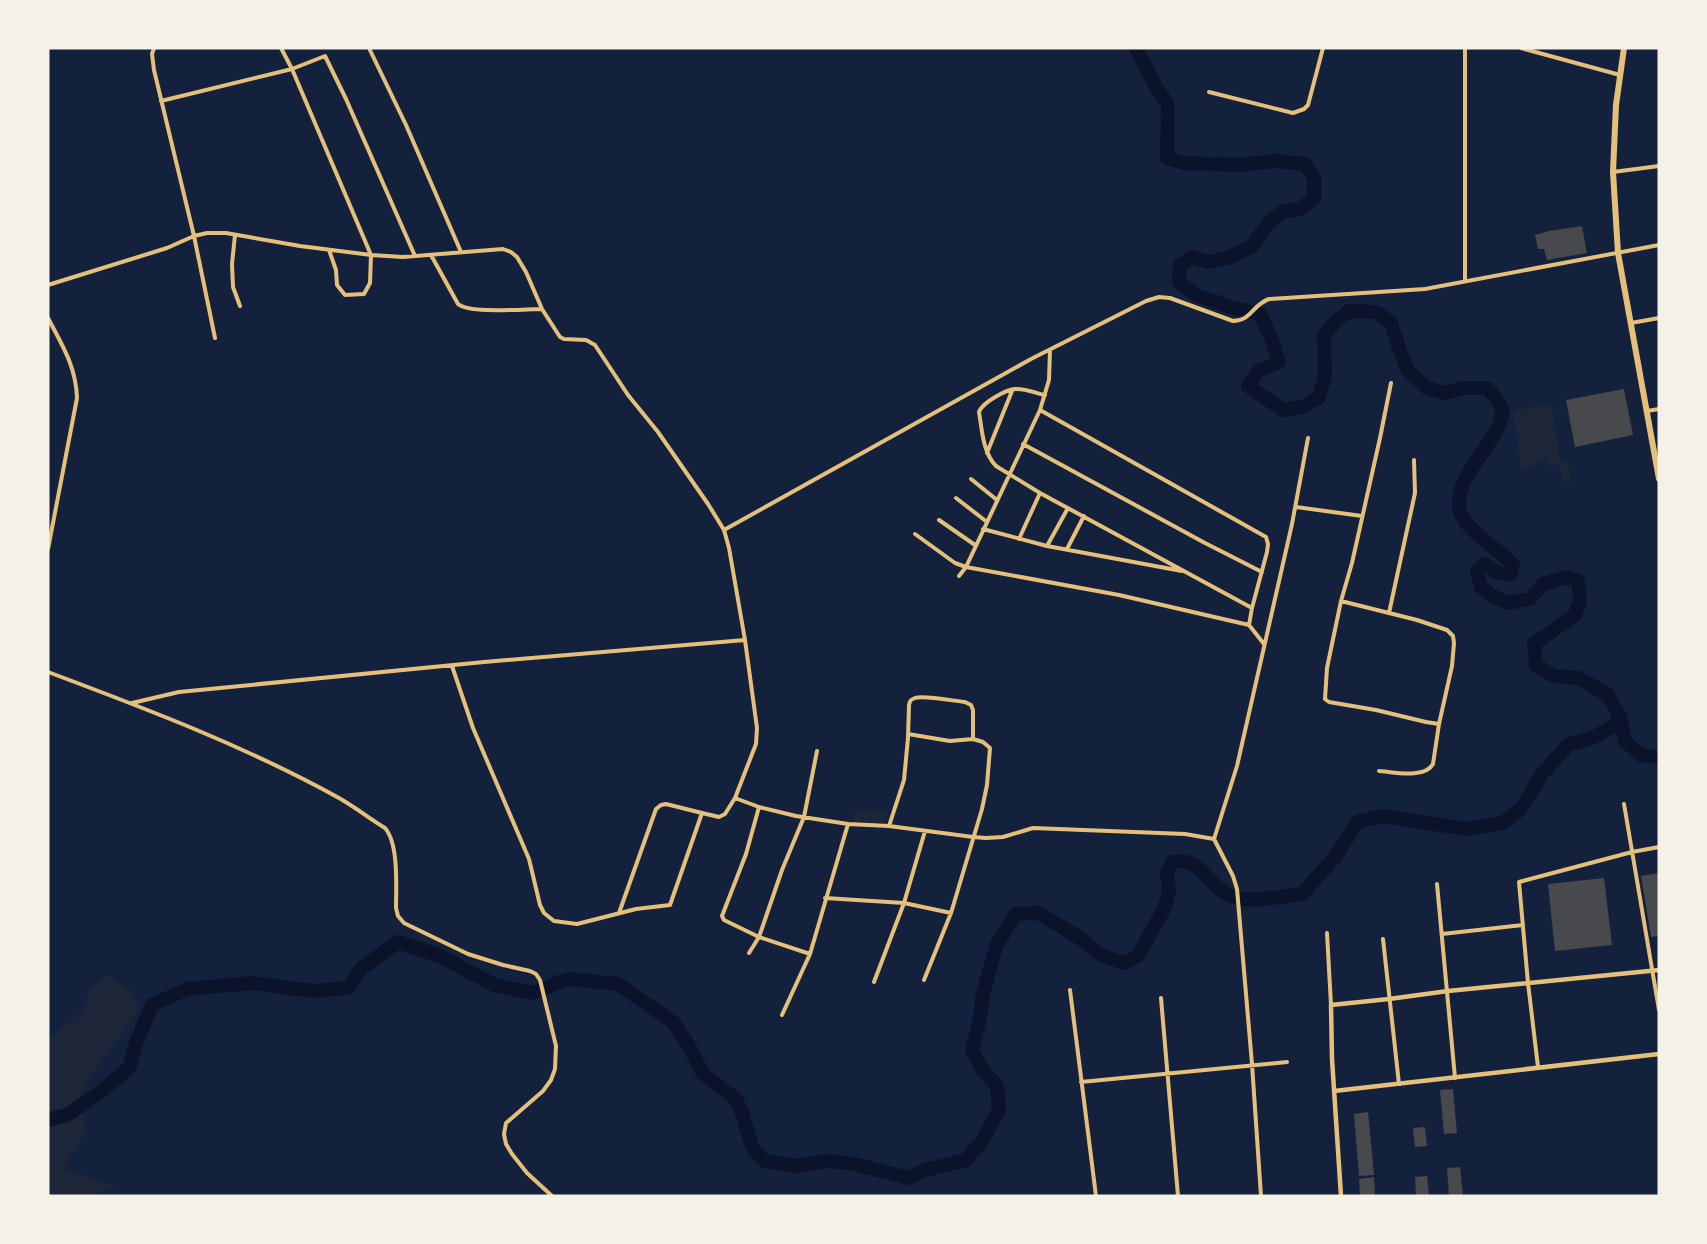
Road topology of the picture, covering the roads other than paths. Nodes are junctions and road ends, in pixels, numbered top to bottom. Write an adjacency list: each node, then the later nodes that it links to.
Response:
1 (154, 48): 12 (street)
2 (281, 48): 9 (street)
3 (369, 48): 19 (street)
4 (1323, 48): 11 (street)
5 (1465, 48): 24 (street)
6 (1521, 48): 8 (street)
7 (1624, 48): 10 (highway)
8 (1540, 50): 10 (street)
9 (292, 69): 12 (street); 21 (street); 23 (street)
10 (1620, 75): 14 (highway)
11 (1209, 92)
12 (161, 101): 16 (street)
13 (1659, 166): 14 (street)
14 (1613, 172): 20 (highway)
15 (234, 235): 16 (street); 18 (street); 26 (street)
16 (194, 236): 25 (street); 31 (street)
17 (1659, 245): 20 (street)
18 (329, 250): 21 (street); 21 (street)
19 (461, 252): 22 (street); 27 (street)
20 (1618, 253): 24 (street); 30 (highway)
21 (371, 255): 23 (street)
22 (431, 255): 23 (street); 27 (street)
23 (415, 256)
24 (1466, 281): 32 (street)
25 (48, 285)
26 (240, 306)
27 (542, 309): 56 (street)
28 (48, 318): 61 (street)
29 (1659, 318): 30 (street)
30 (1631, 323): 38 (highway)
31 (215, 338)
32 (1050, 350): 35 (street); 56 (street)
33 (1391, 383): 52 (street)
34 (1013, 389): 35 (street); 41 (street); 41 (street)
35 (1045, 395): 37 (street)
36 (1659, 409): 38 (street)
37 (1040, 410): 40 (street); 65 (street)
38 (1647, 411): 45 (highway)
39 (1308, 438): 49 (street)
40 (1023, 444): 43 (street); 65 (street)
41 (987, 454): 43 (street)
42 (1414, 460): 69 (street)
43 (1009, 474): 46 (street); 48 (street)
44 (971, 479): 48 (street)
45 (1659, 479)
46 (1040, 493): 50 (street); 58 (street)
47 (957, 498): 54 (street)
48 (997, 500): 54 (street)
49 (1296, 507): 52 (street); 72 (street)
50 (1068, 508): 51 (street); 60 (street)
51 (1084, 516): 62 (street); 64 (street)
52 (1362, 516): 67 (street)
53 (939, 520): 59 (street)
54 (987, 522): 55 (street)
55 (983, 529): 58 (street); 59 (street)
56 (724, 530): 71 (street)
57 (915, 534): 63 (street)
58 (1019, 539): 60 (street)
59 (975, 545): 63 (street)
60 (1047, 546): 62 (street)
61 (48, 549)
62 (1067, 549): 64 (street)
63 (966, 567): 66 (street); 70 (street)
64 (1186, 572): 68 (street)
65 (1262, 572): 68 (street)
66 (958, 576)
67 (1341, 601): 69 (street); 76 (street)
68 (1252, 608): 70 (street)
69 (1389, 613): 76 (street)
70 (1249, 625): 72 (street)
71 (746, 640): 73 (street); 81 (street)
72 (1265, 645): 90 (street)
73 (452, 666): 75 (street); 97 (street)
74 (48, 672): 75 (street)
75 (132, 703): 125 (street)
76 (1438, 724): 80 (street)
77 (908, 734): 78 (street); 78 (street); 87 (street)
78 (973, 739): 89 (street)
79 (817, 752): 85 (street)
80 (1379, 771)
81 (735, 798): 83 (street); 84 (street)
82 (1624, 804): 92 (street)
83 (759, 807): 85 (street); 101 (street)
84 (702, 813): 97 (street); 97 (street)
85 (804, 817): 86 (street); 101 (street)
86 (848, 824): 87 (street); 94 (street)
87 (889, 826): 88 (street)
88 (925, 831): 89 (street); 95 (street)
89 (973, 837): 90 (street); 96 (street)
90 (1214, 839): 118 (street)
91 (1659, 847): 92 (street)
92 (1632, 852): 98 (street); 105 (street)
93 (1437, 884): 100 (street)
94 (825, 898): 95 (street); 104 (street)
95 (904, 903): 96 (street); 107 (street)
96 (951, 913): 106 (street)
97 (619, 914)
98 (1522, 925): 100 (street); 108 (street)
99 (1328, 933): 113 (street)
100 (1442, 934): 110 (street)
101 (759, 937): 103 (street); 104 (street)
102 (1383, 939): 112 (street)
103 (749, 953)
104 (810, 954): 115 (street)
105 (1656, 970): 108 (street); 114 (street)
106 (924, 980)
107 (874, 982)
108 (1528, 983): 110 (street); 119 (street)
109 (1070, 990): 122 (street)
110 (1448, 991): 112 (street); 121 (street)
111 (1161, 998): 120 (street)
112 (1389, 999): 113 (street); 123 (street)
113 (1331, 1005): 124 (street)
114 (1659, 1010)
115 (782, 1015)
116 (1659, 1054): 119 (street)
117 (1287, 1062): 118 (street)
118 (1252, 1064): 120 (street); 128 (street)
119 (1538, 1067): 121 (street)
120 (1167, 1072): 122 (street); 127 (street)
121 (1455, 1078): 123 (street)
122 (1081, 1082): 126 (street)
123 (1399, 1084): 124 (street)
124 (1334, 1091): 129 (street)
125 (552, 1196)
126 (1096, 1196)
127 (1178, 1196)
128 (1261, 1196)
129 (1341, 1196)

